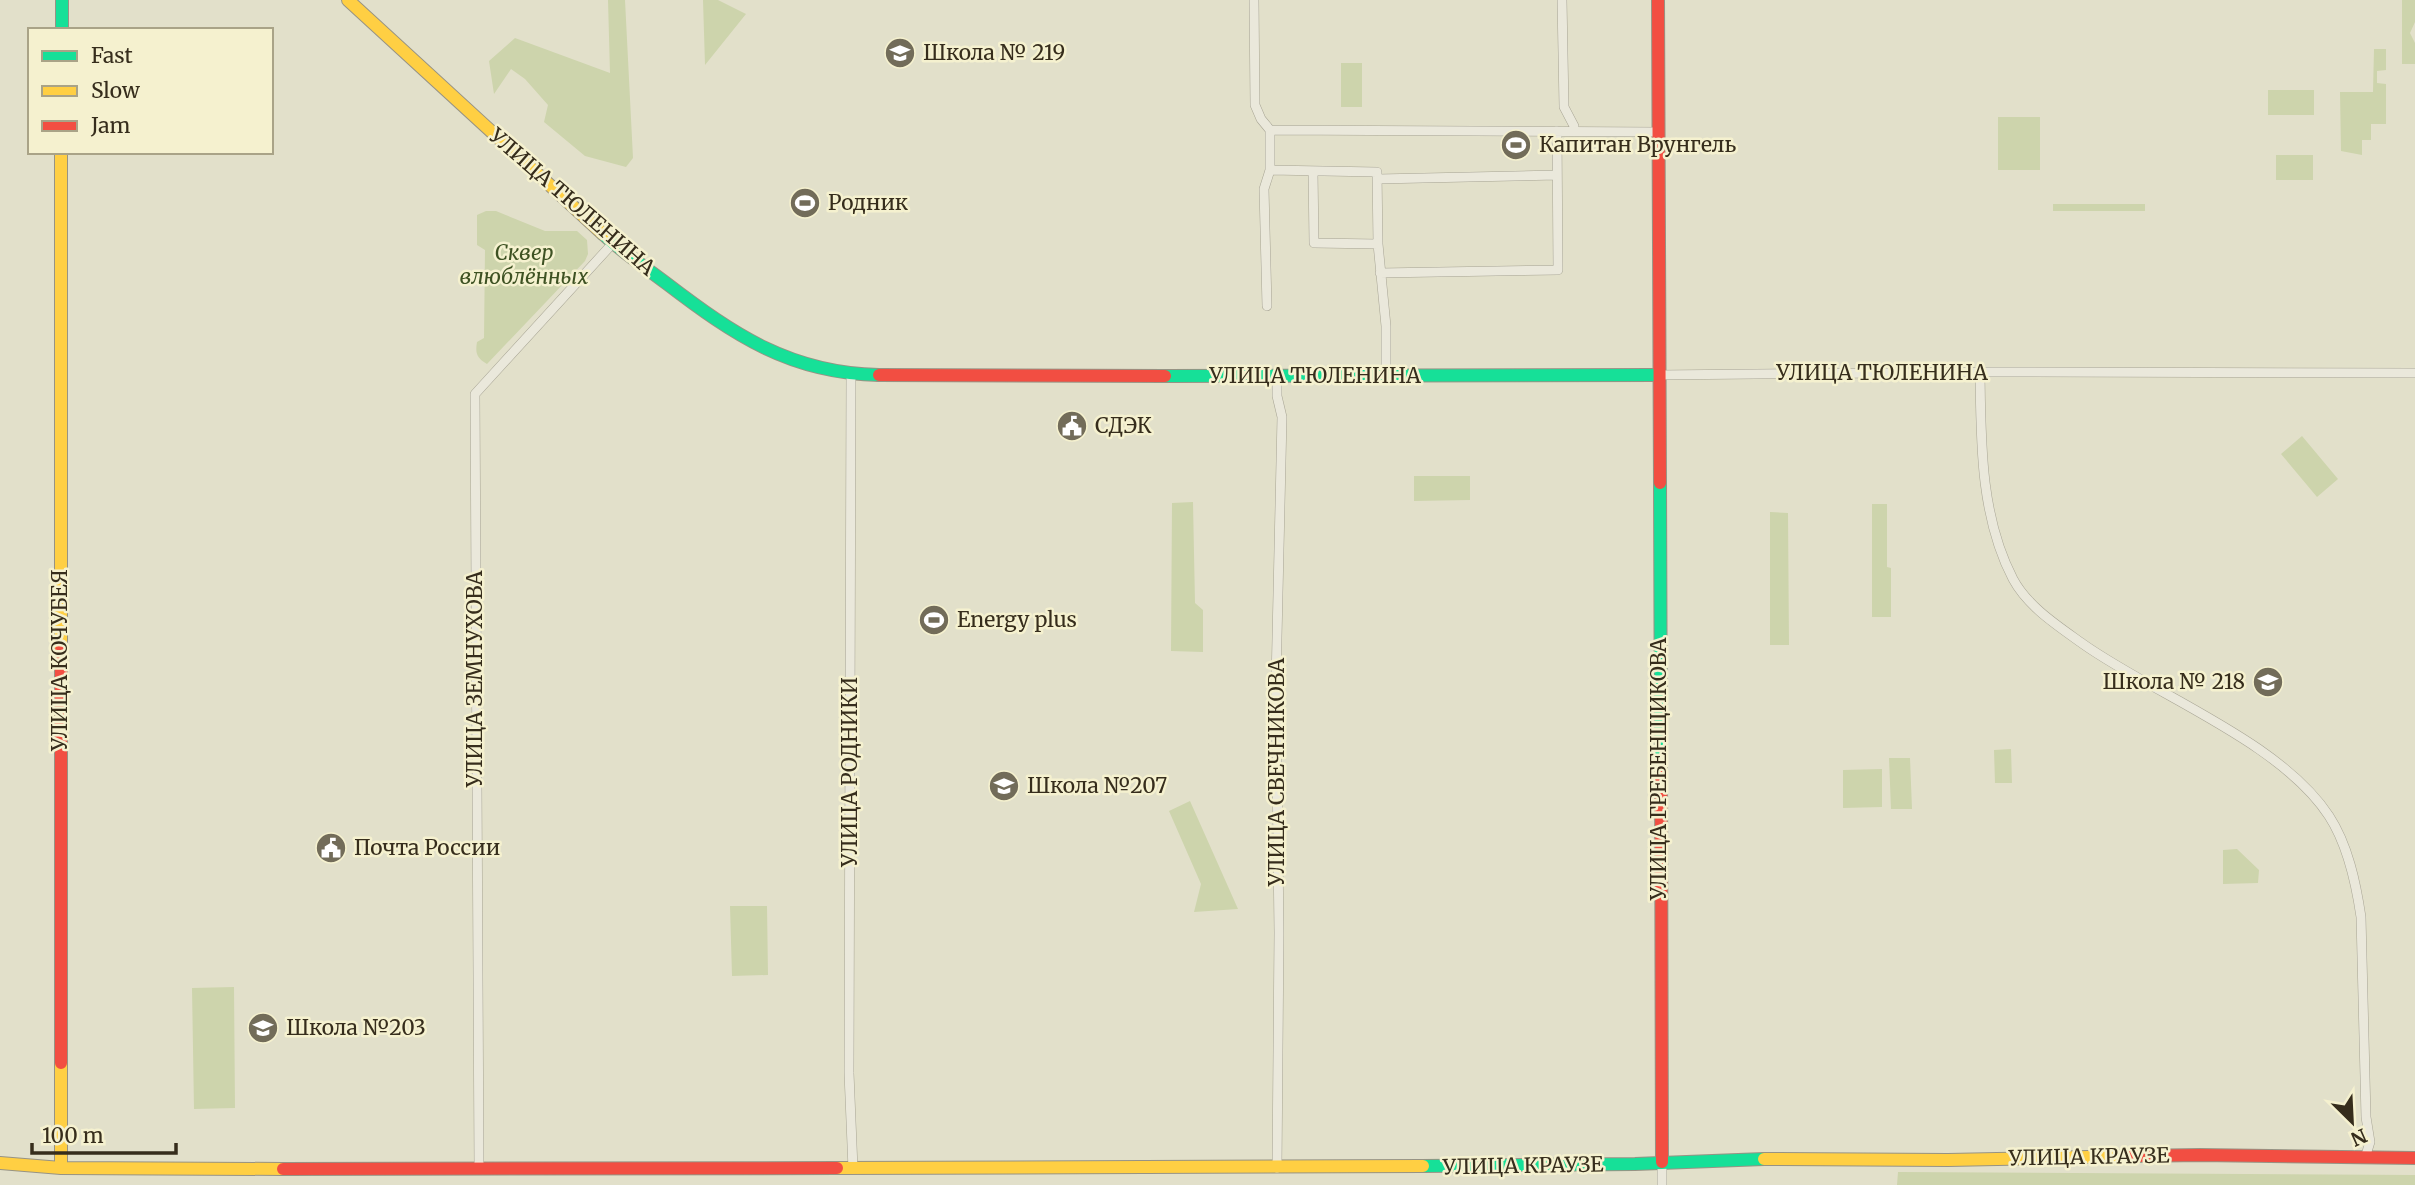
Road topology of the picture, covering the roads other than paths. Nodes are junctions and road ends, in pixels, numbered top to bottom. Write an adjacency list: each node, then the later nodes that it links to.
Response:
1 (62, 0): 6 (street)
2 (348, 0): 16 (street, УЛИЦА ТЮЛЕНИНА)
3 (1254, 0): 8 (street)
4 (1562, 0): 7 (street)
5 (1658, 0): 10 (street, УЛИЦА ГРЕБЕНЩИКОВА)
6 (62, 28)
7 (1574, 126)
8 (1269, 130): 9 (street); 12 (street)
9 (1557, 131): 10 (street); 14 (street)
10 (1657, 132): 23 (street, УЛИЦА ГРЕБЕНЩИКОВА)
11 (61, 154): 30 (street, УЛИЦА КОЧУБЕЯ)
12 (1270, 170): 13 (street); 19 (street)
13 (1313, 171): 15 (street); 17 (street)
14 (1558, 175): 15 (street); 18 (street)
15 (1377, 179): 17 (street)
16 (613, 243): 22 (street, УЛИЦА ТЮЛЕНИНА); 31 (street, УЛИЦА ЗЕМНУХОВА)
17 (1378, 244): 18 (street)
18 (1380, 273): 25 (street)
19 (1267, 306)
20 (1980, 372): 21 (street, УЛИЦА ТЮЛЕНИНА); 23 (street, УЛИЦА ТЮЛЕНИНА); 26 (street)
21 (2415, 373)
22 (851, 374): 24 (street, УЛИЦА ТЮЛЕНИНА); 33 (street, УЛИЦА РОДНИКИ)
23 (1658, 375): 25 (street, УЛИЦА ТЮЛЕНИНА); 29 (street, УЛИЦА ГРЕБЕНЩИКОВА)
24 (1277, 376): 25 (street, УЛИЦА ТЮЛЕНИНА); 32 (street, УЛИЦА СВЕЧНИКОВА)
25 (1386, 376)
26 (2365, 1158): 27 (street, УЛИЦА КРАУЗЕ); 29 (street, УЛИЦА КРАУЗЕ)
27 (2415, 1158)
28 (0, 1163): 30 (street, УЛИЦА КРАУЗЕ)
29 (1662, 1163): 32 (street, УЛИЦА КРАУЗЕ); 34 (street)
30 (61, 1168): 31 (street, УЛИЦА КРАУЗЕ)
31 (479, 1168): 33 (street, УЛИЦА КРАУЗЕ)
32 (1277, 1168): 33 (street, УЛИЦА КРАУЗЕ)
33 (853, 1169)
34 (1662, 1185)

